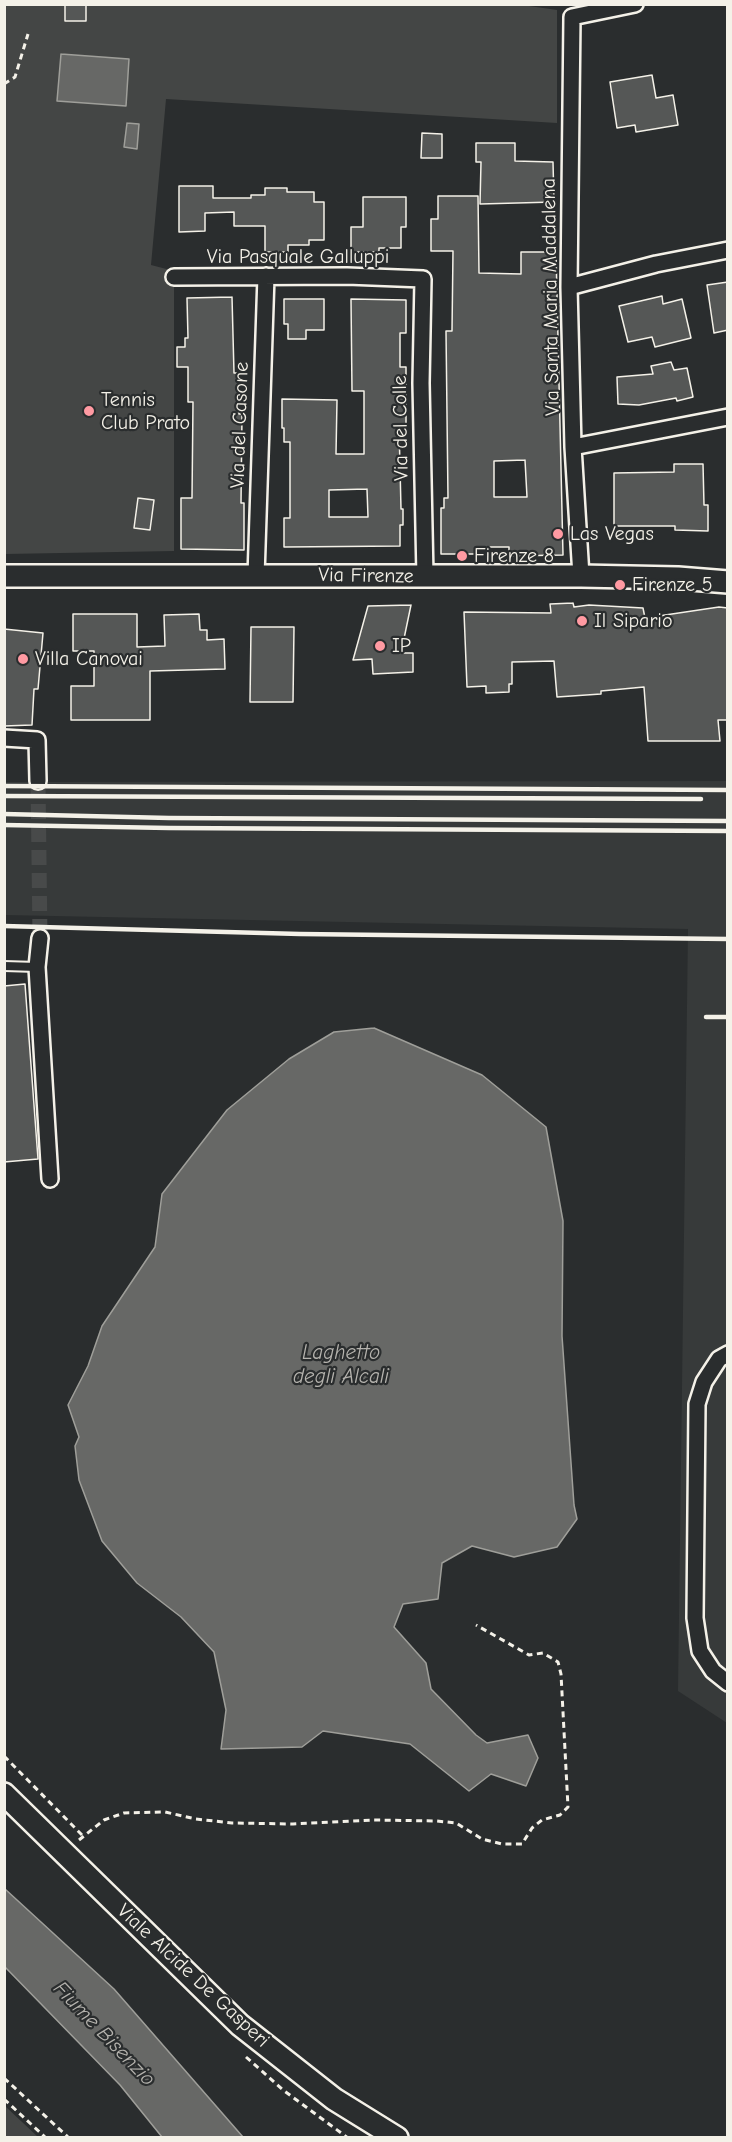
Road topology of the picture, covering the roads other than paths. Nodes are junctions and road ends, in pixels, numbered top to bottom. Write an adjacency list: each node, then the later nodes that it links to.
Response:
1 (635, 4): 6 (street, Via Santa Maria Maddalena)
2 (728, 250): 6 (street)
3 (266, 276): 4 (street, Via Pasquale Galluppi); 5 (street, Via Pasquale Galluppi); 10 (street, Via del Casone)
4 (174, 277)
5 (423, 279): 12 (street, Via del Colle)
6 (569, 286): 8 (street, Via Santa Maria Maddalena)
7 (728, 417): 8 (street)
8 (573, 447): 11 (street, Via Santa Maria Maddalena)
9 (4, 576): 10 (main road, Via Firenze)
10 (256, 576): 12 (main road, Via Firenze)
11 (581, 576): 12 (main road, Via Firenze); 13 (main road, Via Firenze)
12 (425, 577)
13 (728, 582)
14 (4, 738): 15 (street)
15 (38, 781)
16 (40, 938): 18 (street)
17 (4, 966): 18 (lane)
18 (37, 967): 19 (street)
19 (50, 1179)
20 (728, 1354): 21 (street)
21 (728, 1683)
22 (4, 1794): 23 (main road, Viale Alcide De Gasperi)
23 (397, 2138)

